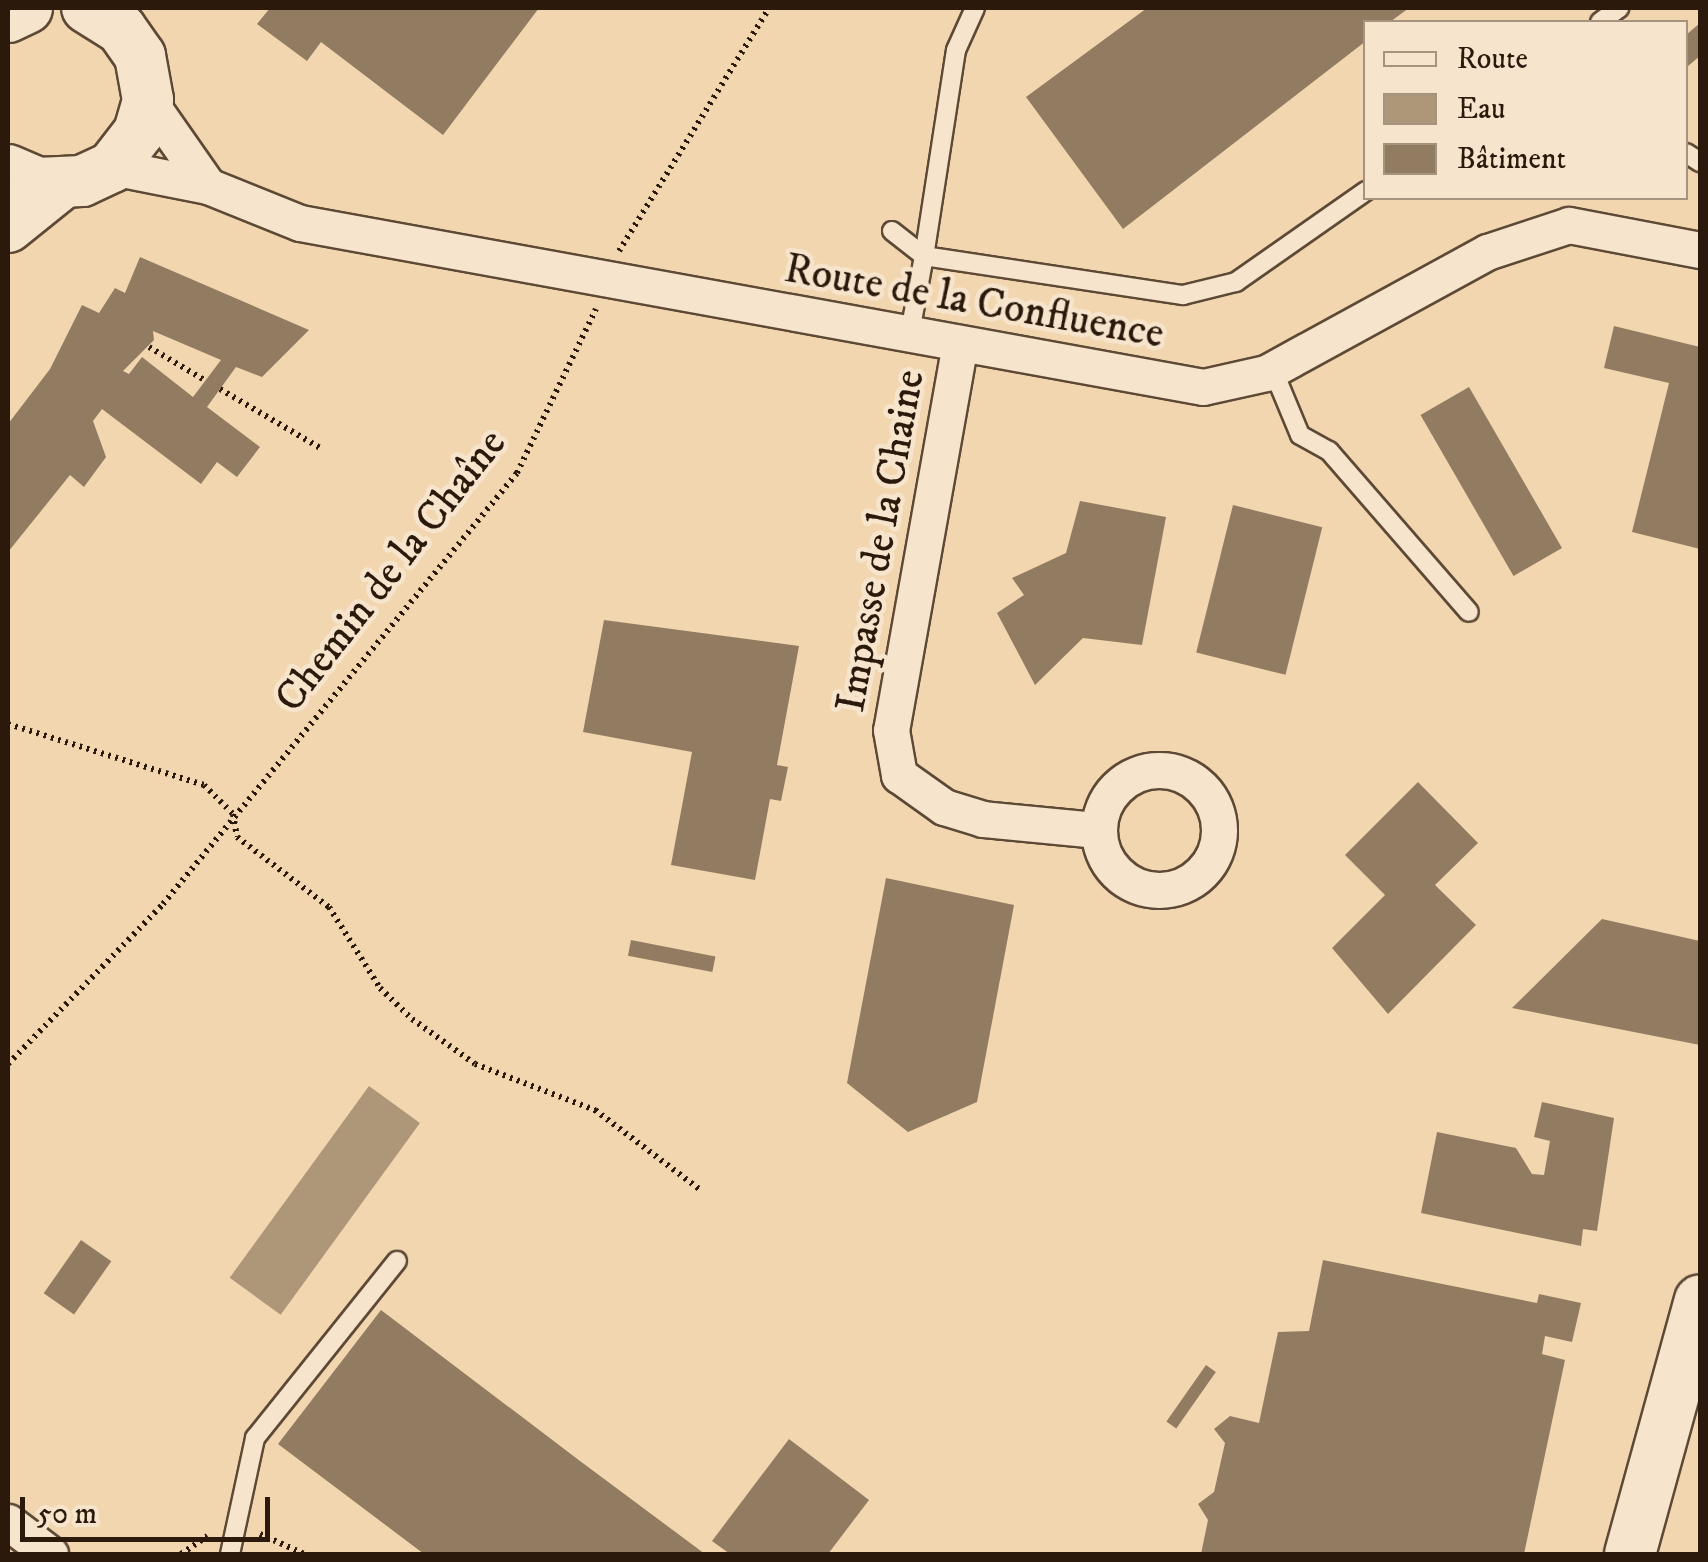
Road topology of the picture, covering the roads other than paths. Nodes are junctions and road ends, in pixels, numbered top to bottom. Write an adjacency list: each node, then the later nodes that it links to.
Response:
1 (87, 8): 4 (street)
2 (146, 8): 4 (street)
3 (975, 8): 13 (lane)
4 (144, 78): 5 (street); 8 (street)
5 (112, 167): 7 (street); 8 (street, Route de la Confluence)
6 (8, 170): 7 (street)
7 (60, 185): 10 (street)
8 (208, 186): 14 (street, Route de la Confluence)
9 (1363, 193): 13 (lane)
10 (8, 228)
11 (892, 230): 13 (lane)
12 (1700, 250): 16 (street, Route de la Confluence)
13 (924, 256): 14 (lane)
14 (909, 339): 15 (street, Route de la Confluence)
15 (959, 349): 16 (street, Route de la Confluence); 18 (street, Impasse de la Chaine)
16 (1272, 370): 17 (lane)
17 (1469, 612)
18 (1098, 830)
19 (396, 1261): 23 (lane)
20 (1700, 1300): 24 (street)
21 (8, 1522): 22 (street)
22 (50, 1554)
23 (230, 1554)
24 (1630, 1554)

